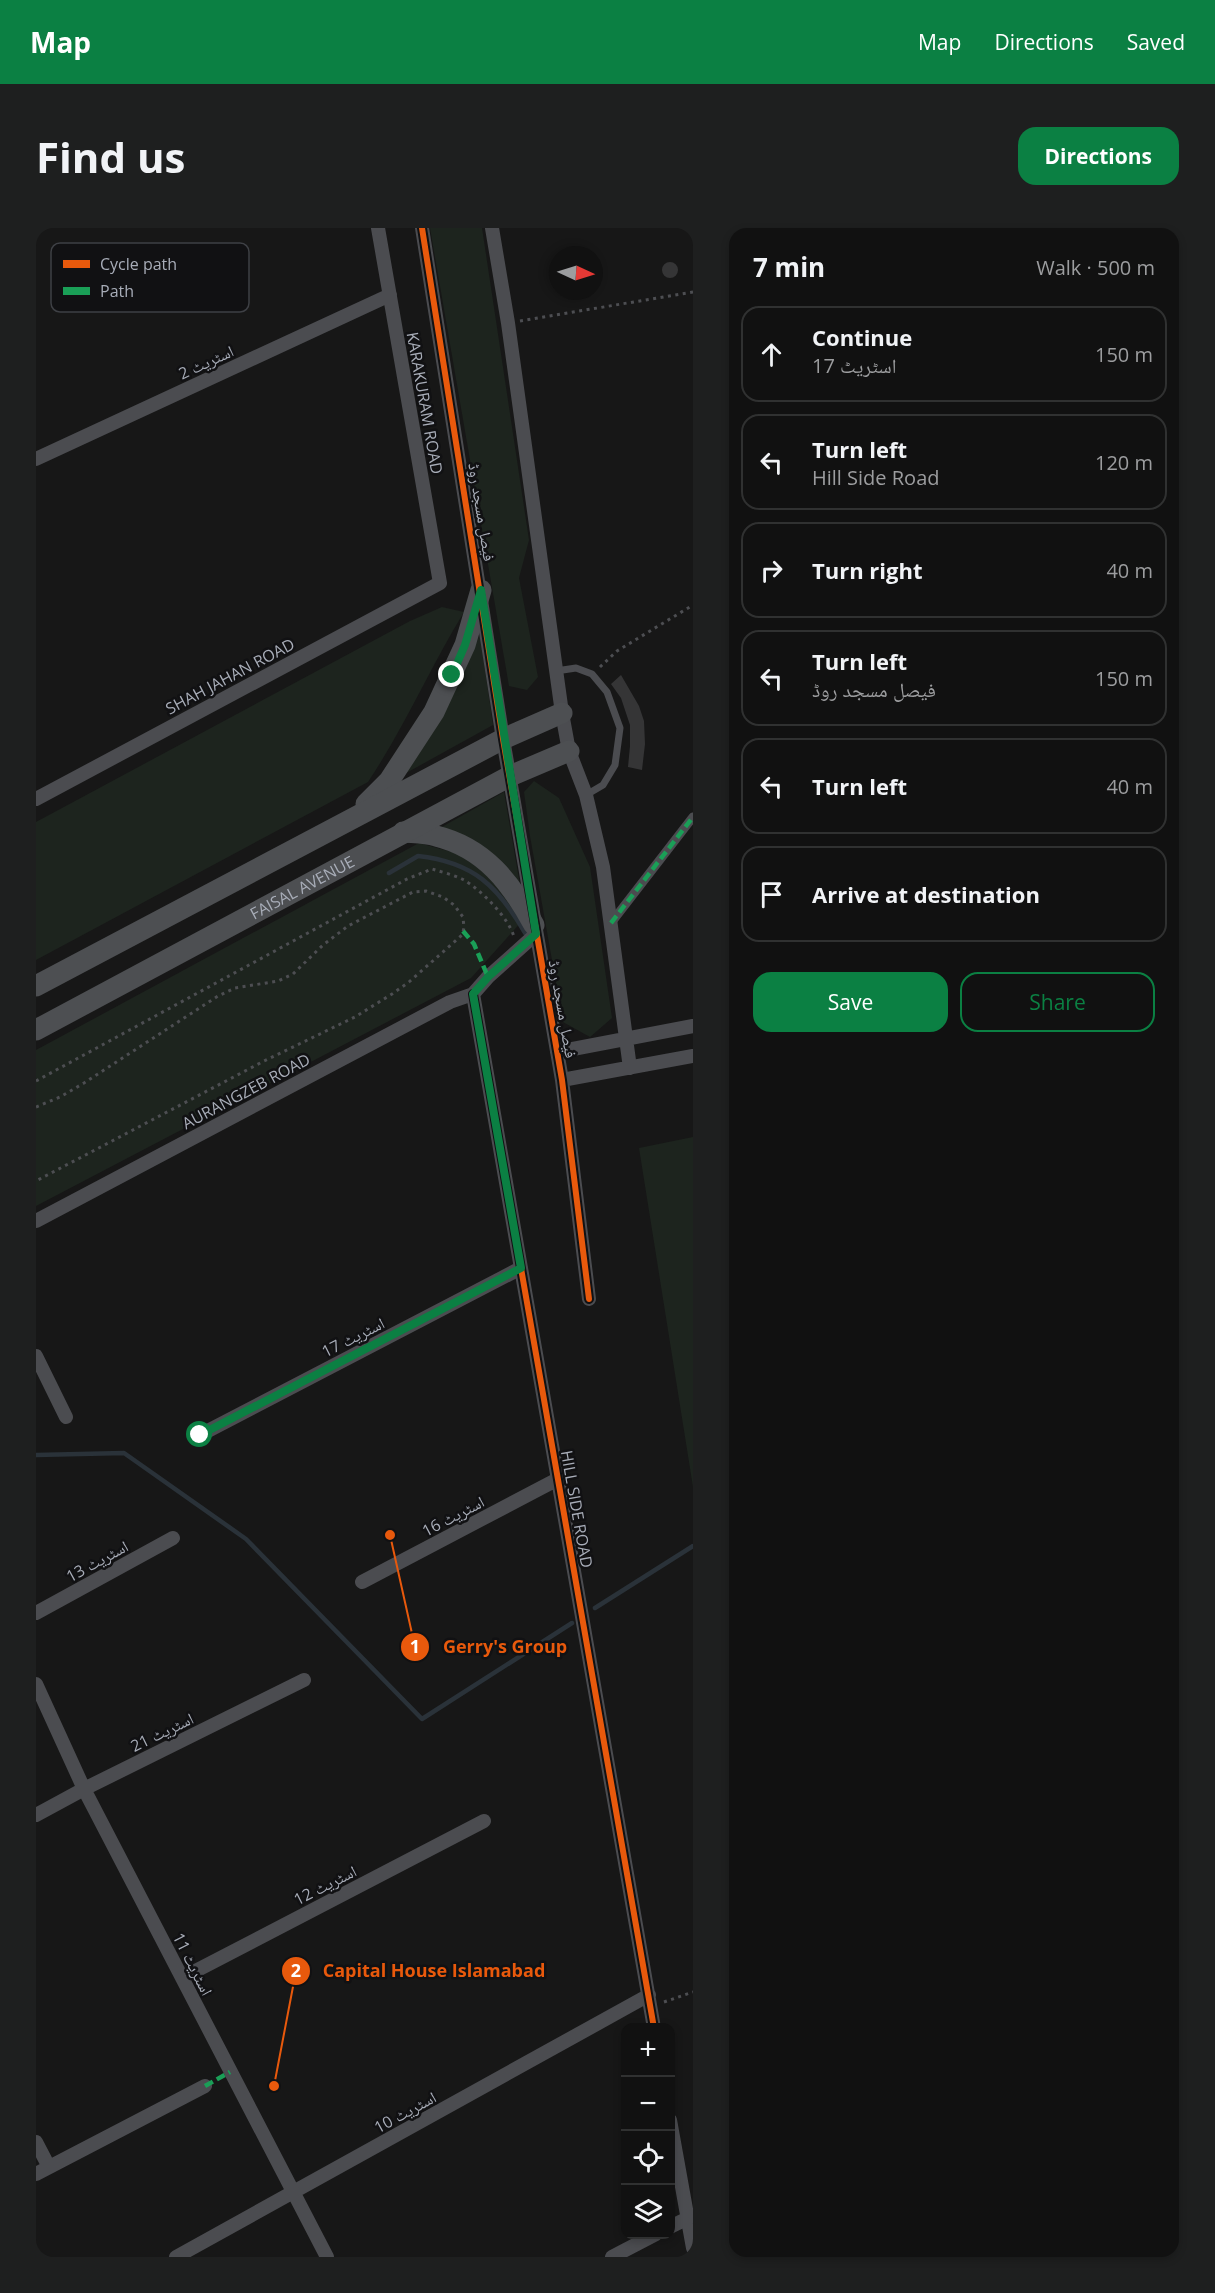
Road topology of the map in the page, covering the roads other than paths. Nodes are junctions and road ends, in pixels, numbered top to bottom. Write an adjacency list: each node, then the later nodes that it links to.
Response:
1 (378, 228): 4 (street, KARAKURAM ROAD)
2 (422, 228): 7 (street, فیصل مسجد روڈ)
3 (492, 228): 8 (street)
4 (390, 295): 5 (street, اسٹریٹ 2); 6 (street, KARAKURAM ROAD)
5 (36, 459)
6 (440, 583): 14 (street, SHAH JAHAN ROAD)
7 (481, 590): 10 (street, فیصل مسجد روڈ); 16 (main road)
8 (556, 671): 9 (street); 13 (lane)
9 (562, 713): 10 (main road); 11 (street)
10 (503, 739): 12 (street, فیصل مسجد روڈ); 16 (main road)
11 (569, 752): 12 (main road, FAISAL AVENUE); 13 (street)
12 (510, 776): 17 (main road, FAISAL AVENUE); 19 (street, فیصل مسجد روڈ)
13 (586, 795): 18 (street)
14 (36, 799)
15 (693, 817): 18 (street)
16 (351, 819): 20 (main road)
17 (404, 832): 19 (main road); 23 (main road, FAISAL AVENUE)
18 (611, 923): 24 (street)
19 (535, 929): 21 (street); 25 (street, فیصل مسجد روڈ)
20 (36, 986)
21 (473, 994): 29 (street, AURANGZEB ROAD); 30 (street, HILL SIDE ROAD)
22 (693, 1026): 24 (street, فیصل مسجد روڈ)
23 (36, 1030)
24 (626, 1039): 25 (street, فیصل مسجد روڈ); 27 (street)
25 (556, 1052): 28 (street, فیصل مسجد روڈ)
26 (693, 1056): 27 (street, فیصل مسجد روڈ)
27 (630, 1068): 28 (street, فیصل مسجد روڈ)
28 (562, 1080): 31 (street, فیصل مسجد روڈ)
29 (36, 1221)
30 (521, 1268): 34 (street, اسٹریٹ 17); 35 (street, HILL SIDE ROAD)
31 (589, 1299)
32 (36, 1356): 33 (street)
33 (66, 1417)
34 (200, 1435)
35 (558, 1479): 37 (street, اسٹریٹ 16); 45 (street, HILL SIDE ROAD)
36 (173, 1538): 38 (street, اسٹریٹ 13)
37 (362, 1582)
38 (36, 1613)
39 (304, 1680): 41 (street, اسٹریٹ 21)
40 (36, 1684): 41 (street, اسٹریٹ 11)
41 (84, 1789): 42 (street, اسٹریٹ 21); 44 (street, اسٹریٹ 11)
42 (36, 1815)
43 (484, 1821): 44 (street, اسٹریٹ 12)
44 (182, 1978): 52 (street, اسٹریٹ 11)
45 (650, 2001): 46 (street, HILL SIDE ROAD); 52 (street, اسٹریٹ 10)
46 (653, 2023)
47 (206, 2086): 50 (street)
48 (672, 2131): 53 (street)
49 (36, 2142): 50 (street)
50 (49, 2167): 51 (street)
51 (36, 2174)
52 (293, 2193): 57 (street, اسٹریٹ 10); 58 (street, اسٹریٹ 11)
53 (688, 2218): 54 (street); 56 (street)
54 (675, 2224)
55 (648, 2239): 59 (street)
56 (693, 2248)
57 (176, 2257)
58 (327, 2257)
59 (612, 2257)

